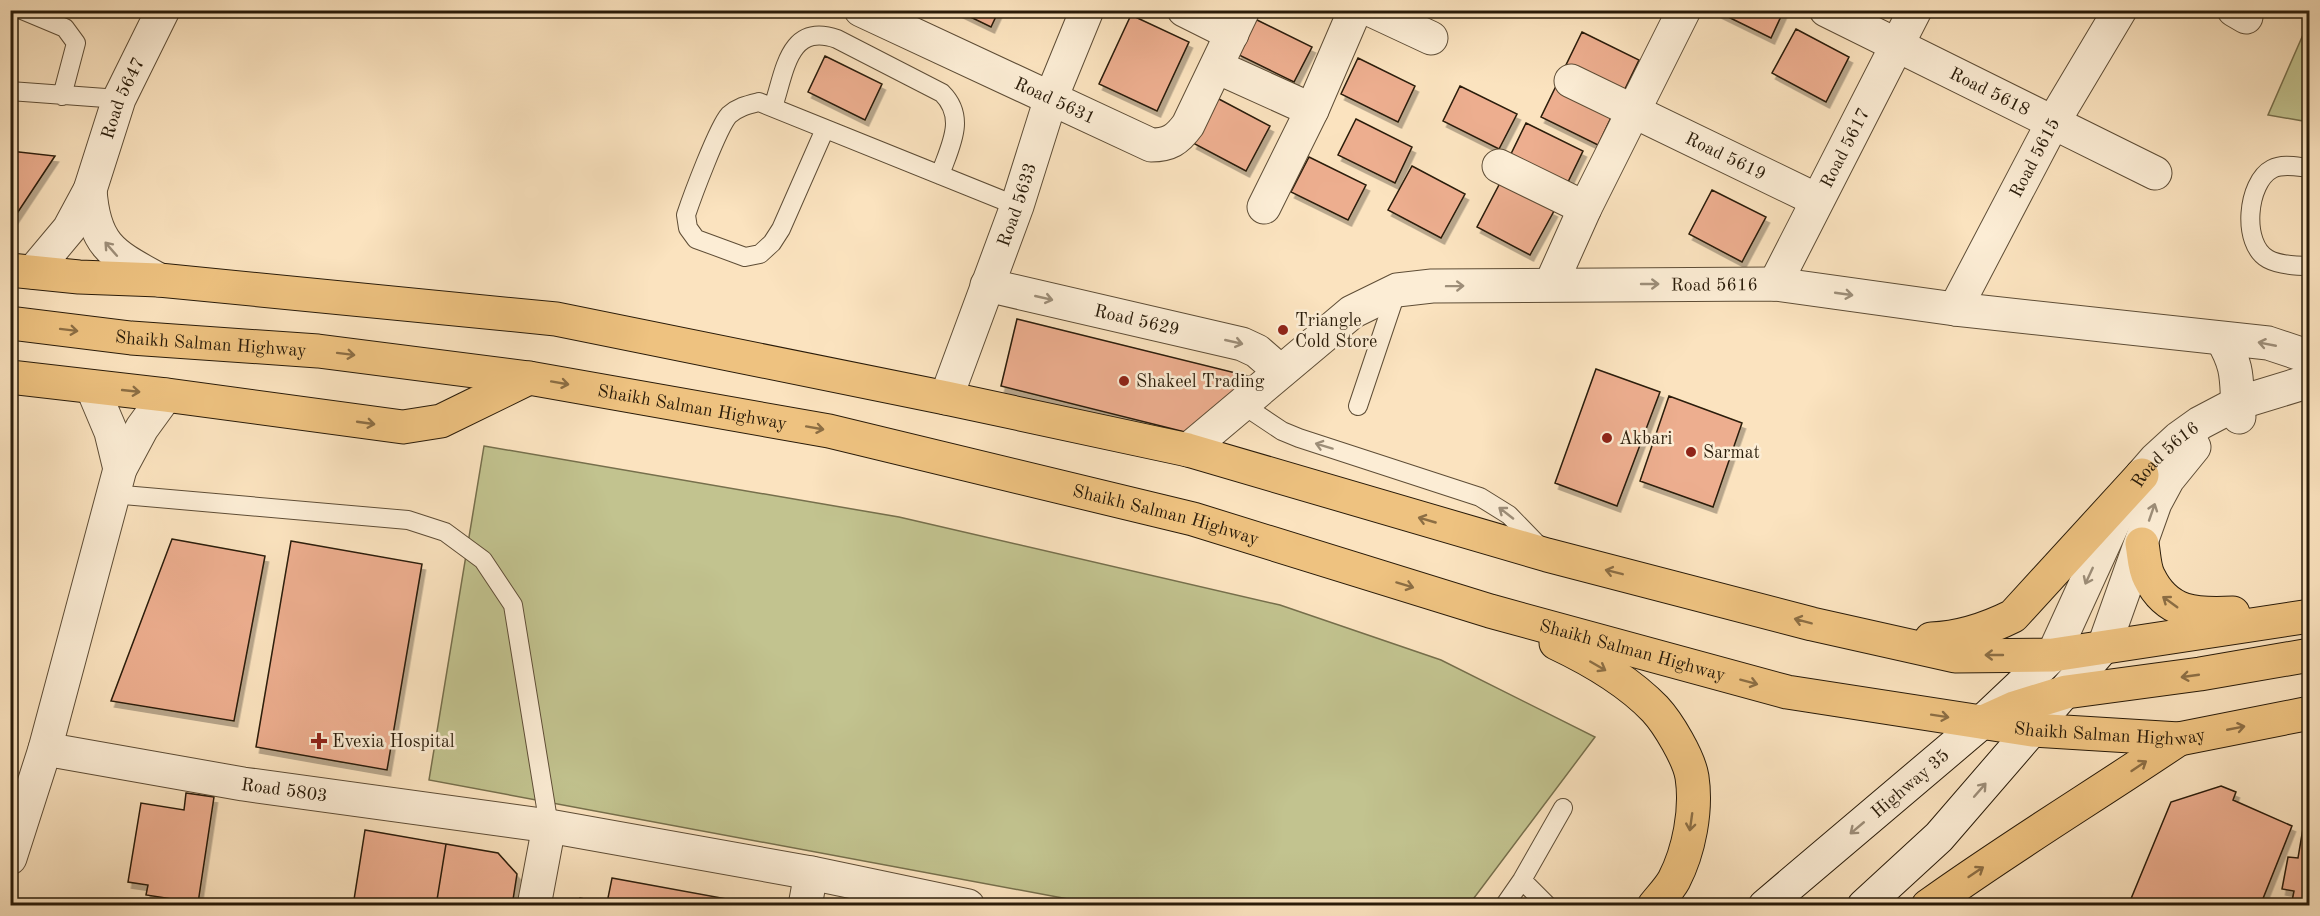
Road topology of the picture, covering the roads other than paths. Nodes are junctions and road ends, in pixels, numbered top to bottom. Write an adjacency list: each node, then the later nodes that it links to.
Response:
1 (22, 10): 19 (lane)
2 (861, 10): 12 (street, Road 5631)
3 (1087, 10): 20 (street, Road 5633)
4 (1185, 10): 13 (street)
5 (1355, 10): 23 (street)
6 (1371, 10): 14 (street)
7 (1684, 10): 24 (street)
8 (1826, 10): 15 (street, Road 5618)
9 (1915, 10): 15 (street, Road 5617)
10 (2120, 10): 25 (street, Road 5615)
11 (160, 11): 21 (street, Road 5647)
12 (911, 21): 20 (street, Road 5631)
13 (1238, 22): 16 (street, Road 5631)
14 (1431, 38)
15 (1898, 45): 25 (street, Road 5618); 32 (street, Road 5617)
16 (1217, 67): 20 (street, Road 5631); 23 (street)
17 (1571, 81): 24 (street, Road 5619)
18 (10, 91): 19 (lane)
19 (62, 96): 21 (lane)
20 (1051, 98): 33 (street, Road 5633)
21 (119, 99): 31 (street, Road 5647)
22 (773, 107): 26 (lane); 26 (lane); 30 (lane)
23 (1312, 110): 34 (street)
24 (1634, 112): 32 (street, Road 5619); 35 (street)
25 (2052, 124): 29 (street, Road 5618); 43 (street, Road 5615)
26 (825, 129): 30 (lane)
27 (1499, 166): 35 (street)
28 (2310, 168): 36 (lane)
29 (2155, 173)
30 (940, 175): 33 (lane)
31 (90, 190): 37 (street, Road 5647); 38 (street, Road 5647, one-way to 31)
32 (1817, 200): 40 (street, Road 5617)
33 (1017, 206): 41 (street, Road 5633)
34 (1263, 207)
35 (1585, 208): 39 (street)
36 (2310, 266)
37 (22, 271): 38 (main road)
38 (159, 280): 54 (main road)
39 (1551, 284): 40 (street, Road 5616, one-way to 40); 42 (street, Road 5616, one-way to 39)
40 (1775, 284): 43 (street, Road 5616, one-way to 43)
41 (987, 285): 47 (street, Road 5629, one-way to 47); 54 (street, Road 5633)
42 (1397, 290): 47 (street, Road 5616); 56 (lane)
43 (1955, 309): 45 (street, Road 5616)
44 (10, 323): 49 (main road, Shaikh Salman Highway, one-way to 49)
45 (2222, 339): 46 (street, Road 5616, one-way to 45); 57 (street)
46 (2310, 357)
47 (1280, 371): 55 (street, Road 5616)
48 (10, 377): 51 (main road)
49 (529, 378): 53 (main road, one-way to 49); 64 (main road, Shaikh Salman Highway, one-way to 64)
50 (2310, 381): 57 (street, Road 5616)
51 (93, 387): 53 (main road, one-way to 53); 60 (street)
52 (2310, 393): 57 (street, Road 5616)
53 (166, 395): 60 (street)
54 (946, 398): 58 (main road)
55 (1240, 403): 58 (street, Road 5616); 62 (lane, one-way to 55)
56 (1358, 405)
57 (2238, 410): 59 (street, Road 5616); 61 (street, Road 5616, one-way to 57)
58 (1188, 450): 62 (main road, one-way to 58)
59 (2142, 476): 66 (main road); 68 (street, Road 5616, one-way to 68)
60 (116, 482): 75 (street); 77 (lane)
61 (2142, 544): 63 (main road, one-way to 61); 67 (street, Road 5616)
62 (1547, 555): 66 (main road, one-way to 62)
63 (2310, 610)
64 (1490, 611): 72 (main road, Shaikh Salman Highway, one-way to 72); 86 (main road, one-way to 86)
65 (2310, 616): 67 (main road)
66 (1889, 641): 68 (main road, one-way to 66)
67 (2104, 646): 68 (main road); 70 (street)
68 (2053, 655): 72 (street, Highway 35)
69 (2310, 655): 70 (main road, one-way to 70)
70 (2066, 692): 72 (main road); 73 (street)
71 (2310, 713): 74 (main road, Shaikh Salman Highway, one-way to 71)
72 (1982, 723): 73 (main road, Shaikh Salman Highway); 87 (street, Highway 35, one-way to 87)
73 (2032, 730): 74 (main road, Shaikh Salman Highway); 88 (street, one-way to 73)
74 (2179, 739): 89 (main road, one-way to 74)
75 (45, 749): 77 (street, Road 5803); 78 (street)
76 (1563, 808): 80 (lane)
77 (549, 826): 79 (street, Road 5803); 81 (street)
78 (10, 858)
79 (811, 873): 82 (street); 83 (street, Road 5803)
80 (1522, 880): 84 (lane); 85 (lane)
81 (534, 906)
82 (805, 906)
83 (968, 906)
84 (1504, 906)
85 (1548, 906)
86 (1654, 906)
87 (1765, 906)
88 (1864, 906)
89 (1928, 906)

